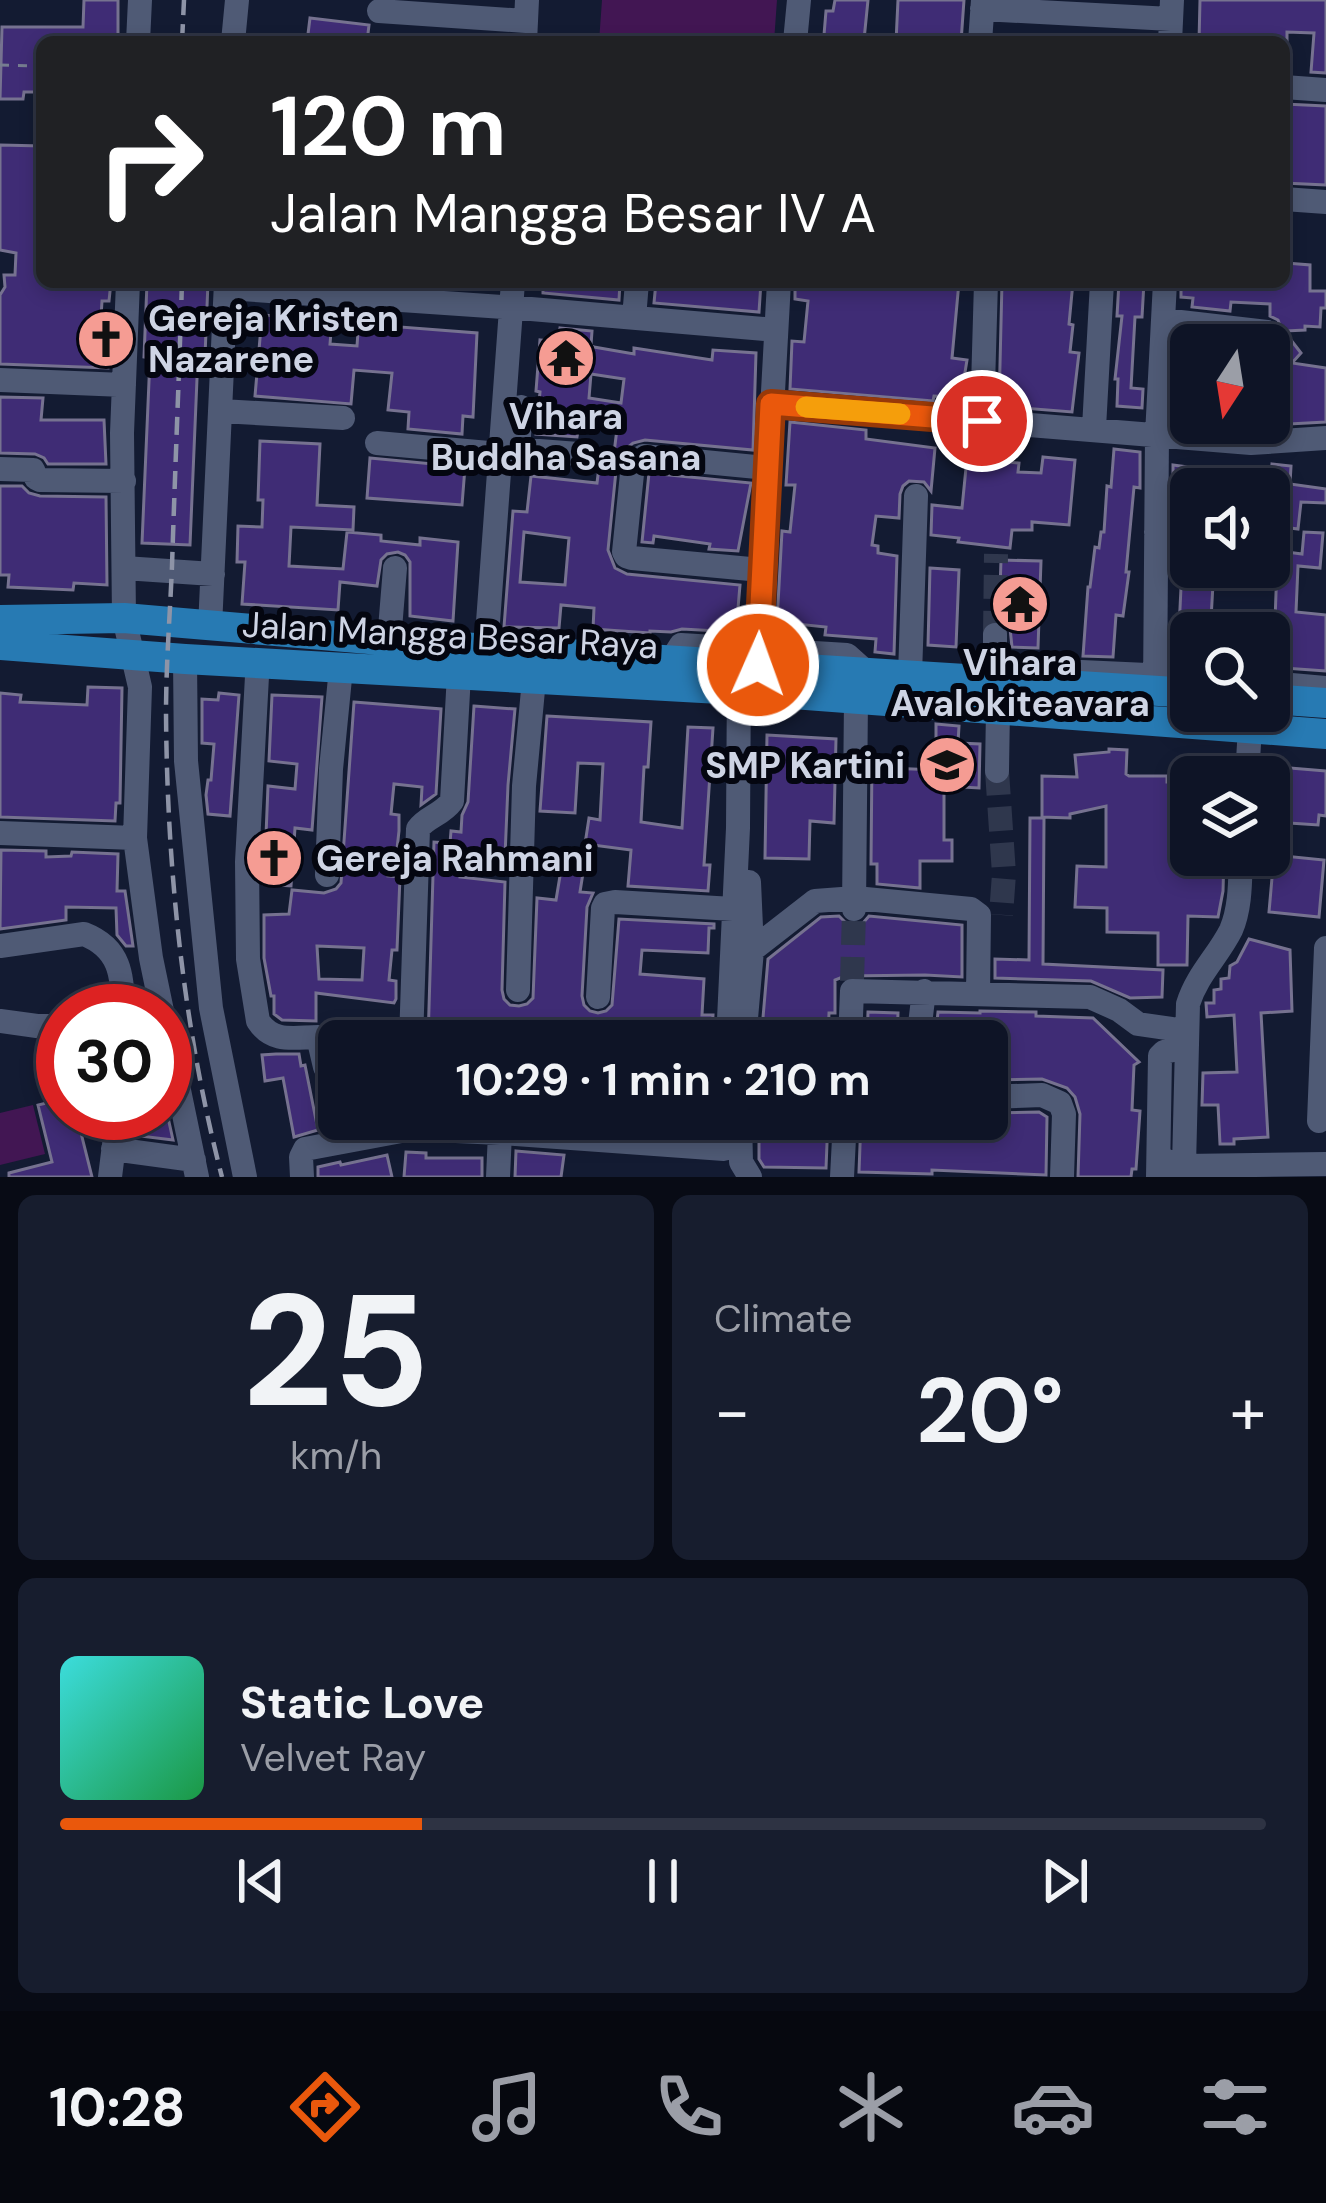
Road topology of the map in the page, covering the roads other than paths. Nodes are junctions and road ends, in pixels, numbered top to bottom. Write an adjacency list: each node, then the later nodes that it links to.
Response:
1 (140, 0): 8 (street)
2 (237, 0): 9 (street)
3 (799, 0): 10 (street)
4 (982, 5): 6 (street); 11 (street)
5 (379, 11): 7 (street)
6 (1171, 20)
7 (526, 21)
8 (138, 36)
9 (234, 36)
10 (796, 36)
11 (980, 36)
12 (1290, 87): 13 (street)
13 (1326, 90)
14 (1290, 199): 15 (street)
15 (1326, 202)
16 (128, 288): 31 (street)
17 (226, 288): 34 (street)
18 (263, 288): 25 (street)
19 (513, 288): 25 (street)
20 (636, 288): 26 (street)
21 (779, 288): 29 (street)
22 (986, 288): 35 (street)
23 (1102, 288): 37 (street)
24 (1165, 288): 27 (street)
25 (511, 308): 26 (street); 41 (street)
26 (634, 318): 29 (street)
27 (1163, 320): 28 (street); 38 (street)
28 (1198, 324)
29 (776, 330): 32 (street)
30 (0, 380): 31 (street)
31 (124, 385): 45 (street)
32 (771, 404): 35 (street); 43 (street)
33 (521, 406): 41 (street)
34 (221, 412): 36 (street); 52 (street)
35 (982, 416): 37 (street)
36 (343, 418)
37 (1094, 428): 38 (street)
38 (1157, 435): 39 (street); 47 (street)
39 (1326, 438)
40 (377, 443): 41 (street)
41 (506, 450): 42 (street); 62 (street)
42 (578, 454)
43 (767, 467): 51 (street); 51 (street)
44 (0, 470): 45 (street)
45 (124, 482): 49 (street)
46 (916, 496): 66 (street)
47 (1156, 532): 48 (street); 78 (street)
48 (1170, 532)
49 (124, 568): 52 (street); 54 (street)
50 (395, 568): 57 (street)
51 (761, 570): 65 (street)
52 (213, 574): 56 (street)
53 (78, 618): 54 (main road, Jalan Mangga Besar Raya); 55 (main road, Jalan Mangga Besar Raya); 60 (main road)
54 (124, 618): 56 (main road, Jalan Mangga Besar Raya); 61 (street)
55 (0, 620)
56 (213, 627): 57 (main road, Jalan Mangga Besar Raya)
57 (389, 634): 62 (main road, Jalan Mangga Besar Raya)
58 (995, 634): 77 (street)
59 (0, 646): 60 (main road, Jalan Mangga Besar Raya)
60 (79, 650): 61 (main road, Jalan Mangga Besar Raya)
61 (131, 656): 63 (main road, Jalan Mangga Besar Raya); 87 (street)
62 (475, 664): 64 (main road, Jalan Mangga Besar Raya); 65 (main road, Jalan Mangga Besar Raya); 69 (main road, Jalan Mangga Besar Raya); 71 (street); 103 (street)
63 (186, 666): 64 (main road, Jalan Mangga Besar Raya); 67 (street); 127 (street)
64 (340, 674): 67 (street); 88 (street)
65 (746, 674): 69 (main road, Jalan Mangga Besar Raya); 73 (main road, Jalan Mangga Besar Raya); 73 (street); 85 (street)
66 (910, 675): 73 (main road, Jalan Mangga Besar Raya); 77 (main road, Jalan Mangga Besar Raya)
67 (257, 676): 110 (street)
68 (1290, 685): 70 (street)
69 (594, 688): 71 (street)
70 (1326, 688)
71 (533, 690): 99 (street)
72 (1170, 692): 78 (street)
73 (859, 694): 77 (main road, Jalan Mangga Besar Raya); 90 (street)
74 (1170, 699): 78 (main road, Jalan Mangga Besar Raya)
75 (1290, 700): 76 (main road)
76 (1326, 703)
77 (1017, 704): 78 (main road, Jalan Mangga Besar Raya); 78 (main road, Jalan Mangga Besar Raya); 84 (street)
78 (1152, 705): 79 (main road, Jalan Mangga Besar Raya)
79 (1170, 709)
80 (1290, 731): 82 (main road, Jalan Mangga Besar Raya)
81 (1268, 732): 83 (street)
82 (1326, 734)
83 (1326, 748)
84 (998, 771)
85 (738, 828): 91 (street); 94 (street)
86 (0, 833): 87 (street)
87 (134, 838): 96 (street)
88 (327, 875)
89 (1239, 876): 111 (street)
90 (854, 905): 94 (street); 101 (street)
91 (733, 909): 102 (street); 104 (street)
92 (0, 946): 95 (street)
93 (1326, 948): 113 (street)
94 (752, 950): 105 (street)
95 (115, 956): 96 (street); 97 (street)
96 (151, 958): 98 (street)
97 (119, 984)
98 (156, 984)
99 (518, 990)
100 (925, 991): 101 (street); 106 (street); 107 (street)
101 (978, 994): 111 (street)
102 (598, 997)
103 (412, 1020)
104 (729, 1020)
105 (746, 1020)
106 (851, 1020)
107 (920, 1020)
108 (0, 1021): 109 (street)
109 (36, 1026)
110 (318, 1037)
111 (1186, 1039): 122 (street); 125 (street)
112 (1008, 1096): 131 (street)
113 (1319, 1121)
114 (114, 1140): 120 (street)
115 (344, 1140): 128 (street)
116 (500, 1140): 129 (street)
117 (552, 1140): 124 (street)
118 (740, 1140): 124 (street)
119 (844, 1140): 130 (street)
120 (113, 1148): 123 (street); 126 (street)
121 (1326, 1164): 125 (street)
122 (1159, 1167): 125 (street)
123 (196, 1168)
124 (733, 1168)
125 (1181, 1171)
126 (110, 1177)
127 (245, 1177)
128 (302, 1177)
129 (499, 1177)
130 (842, 1177)
131 (1062, 1177)

